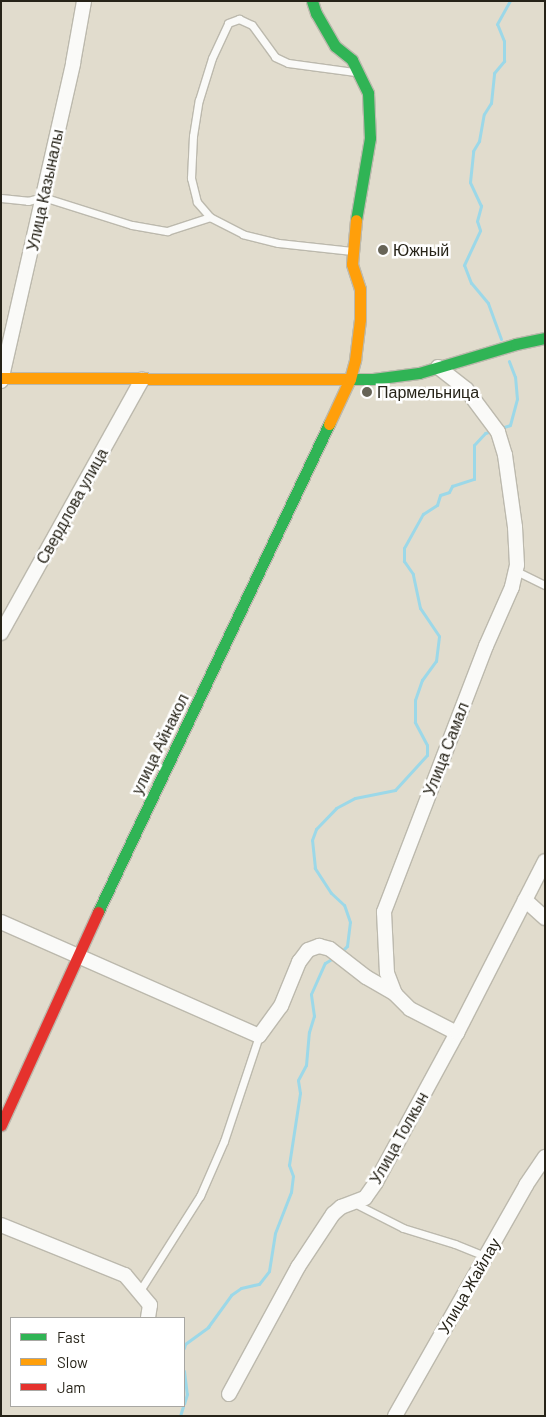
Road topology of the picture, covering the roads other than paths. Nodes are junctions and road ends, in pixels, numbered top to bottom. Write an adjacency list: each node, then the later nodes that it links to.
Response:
1 (84, 1): 4 (street, Улица Казыналы)
2 (312, 1): 3 (street, улица Айнакол)
3 (358, 72): 6 (lane); 7 (street, улица Айнакол)
4 (43, 197): 5 (lane); 6 (lane); 9 (street, Улица Казыналы)
5 (1, 198)
6 (210, 217): 7 (lane)
7 (353, 251): 12 (street, улица Айнакол)
8 (545, 338): 10 (street)
9 (6, 340): 11 (street, Улица Казыналы)
10 (438, 367): 12 (street); 14 (street, Улица Самал)
11 (2, 379): 13 (street)
12 (350, 379): 13 (street); 21 (street, улица Айнакол)
13 (142, 380): 16 (street, Свердлова улица)
14 (516, 571): 15 (lane); 22 (street, Улица Самал)
15 (545, 585)
16 (1, 633)
17 (545, 861): 18 (street, Улица Толкын)
18 (525, 900): 19 (street); 23 (street, Улица Толкын)
19 (545, 918)
20 (1, 922): 21 (street)
21 (79, 958): 24 (street); 25 (street, улица Айнакол)
22 (395, 994): 23 (street, Улица Самал); 24 (street)
23 (457, 1033): 27 (street, Улица Толкын)
24 (259, 1036): 30 (lane)
25 (1, 1125)
26 (545, 1157): 29 (street, Улица Жайлау)
27 (354, 1202): 29 (lane); 32 (street, Улица Толкын)
28 (1, 1225): 30 (street)
29 (485, 1256): 33 (street, Улица Жайлау)
30 (139, 1292): 31 (street)
31 (148, 1317)
32 (229, 1394)
33 (395, 1416)

